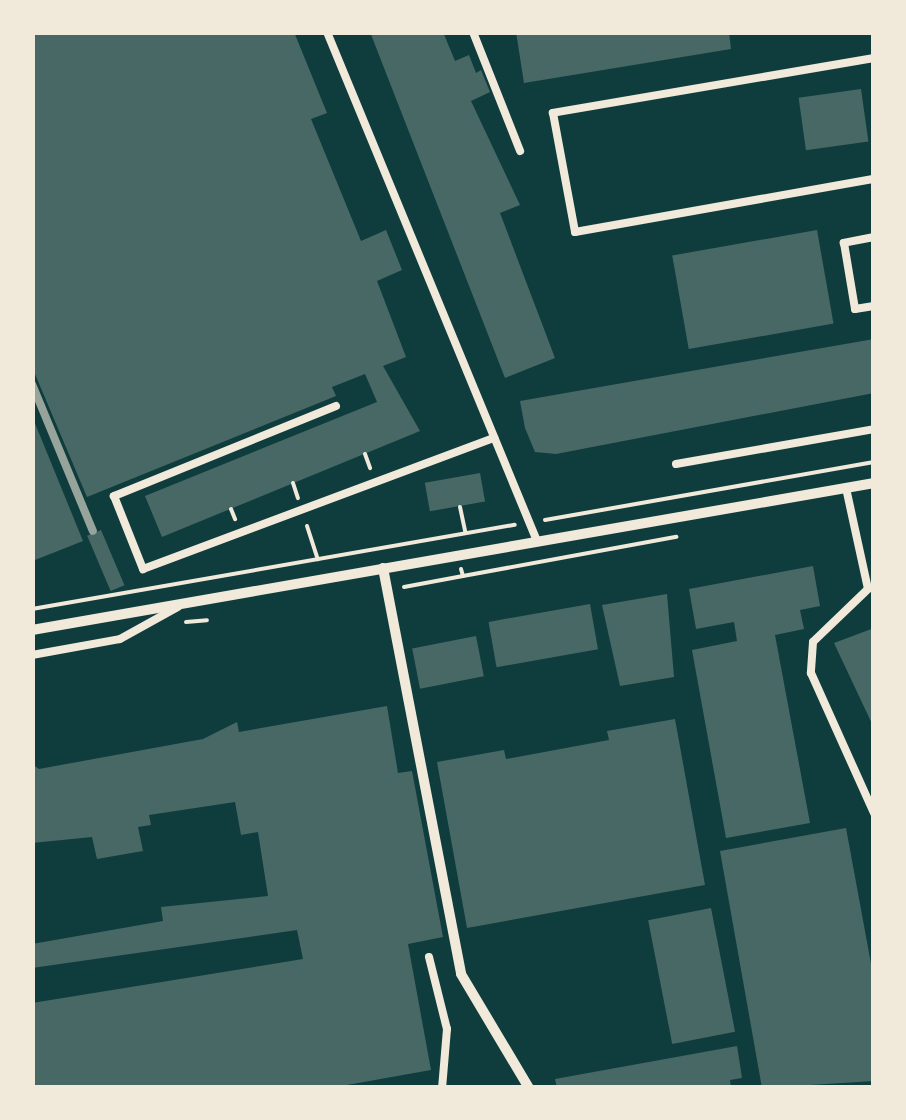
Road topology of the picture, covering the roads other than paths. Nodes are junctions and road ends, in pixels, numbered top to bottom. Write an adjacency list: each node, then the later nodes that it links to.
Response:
1 (327, 32): 10 (lane)
2 (474, 32): 4 (lane)
3 (874, 58): 5 (lane)
4 (520, 151)
5 (874, 179)
6 (874, 237): 7 (lane)
7 (874, 306)
8 (336, 406): 10 (lane)
9 (874, 429): 11 (lane)
10 (494, 438): 14 (lane)
11 (676, 464)
12 (874, 483): 13 (street)
13 (846, 488): 14 (street); 19 (lane)
14 (537, 542): 15 (street)
15 (383, 568): 16 (street); 22 (street)
16 (185, 603): 17 (street); 18 (lane)
17 (32, 630)
18 (32, 655)
19 (874, 813)
20 (429, 956): 21 (lane)
21 (442, 1088)
22 (529, 1088)

